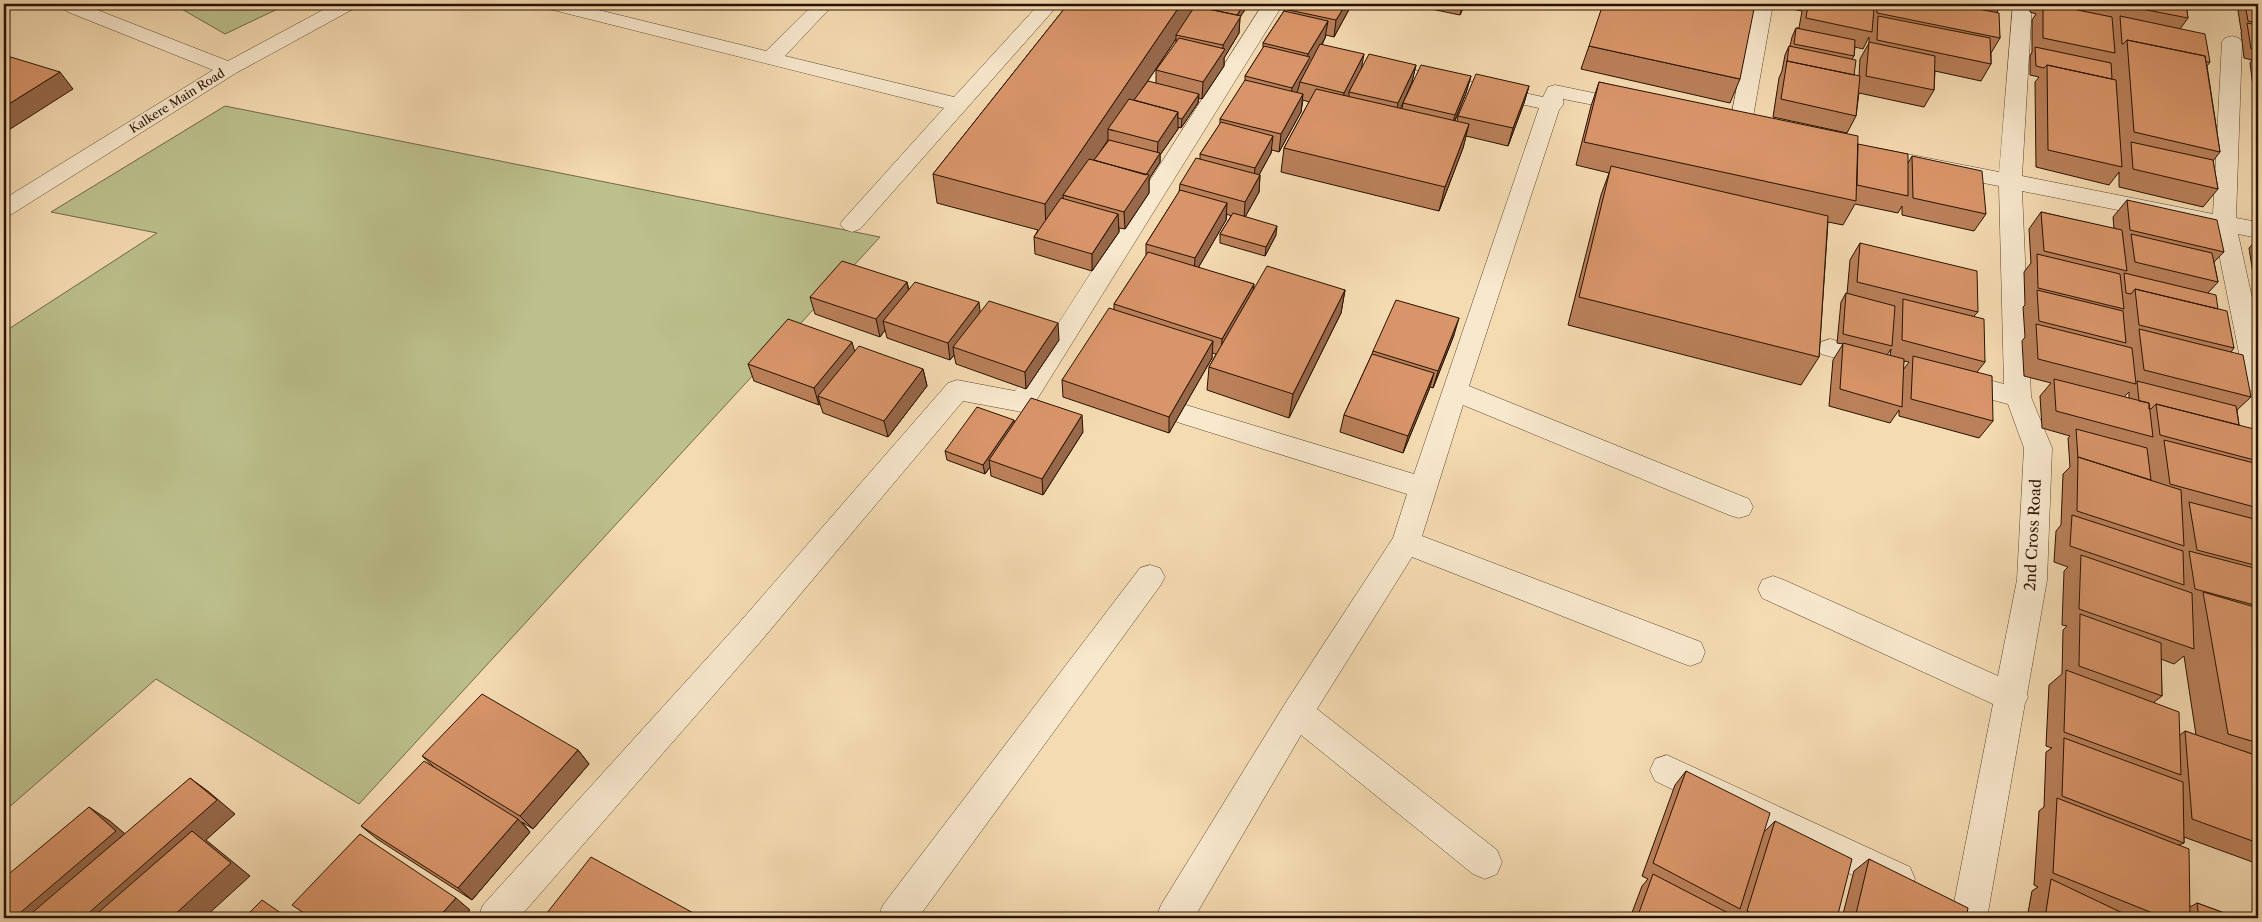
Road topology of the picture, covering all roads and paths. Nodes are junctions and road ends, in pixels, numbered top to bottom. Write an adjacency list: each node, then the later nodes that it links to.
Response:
1 (69, 4): 12 (street, Kalkere Main Road)
2 (348, 4): 12 (street)
3 (552, 4): 10 (street)
4 (825, 4): 10 (street)
5 (1049, 4): 13 (street)
6 (1273, 4): 41 (street)
7 (1763, 4): 16 (street)
8 (2022, 4): 18 (street, 2nd Cross Road)
9 (2232, 42): 20 (street)
10 (771, 58): 13 (street)
11 (1358, 64): 14 (street)
12 (229, 69): 19 (street, Kalkere Main Road)
13 (958, 105): 21 (street)
14 (1552, 105): 15 (street); 27 (street)
15 (1653, 110)
16 (1740, 128)
17 (1856, 151): 18 (street)
18 (2010, 181): 20 (street); 28 (street, 2nd Cross Road)
19 (4, 209)
20 (2224, 223): 22 (street); 26 (street)
21 (852, 224)
22 (2258, 230)
23 (1830, 348): 24 (street)
24 (1896, 365)
25 (1933, 375): 28 (street)
26 (2258, 383)
27 (1454, 392): 30 (street); 31 (street)
28 (2018, 397): 36 (street, 2nd Cross Road)
29 (1186, 415): 30 (street)
30 (1422, 488): 32 (street)
31 (1739, 506)
32 (1406, 542): 35 (street); 37 (street)
33 (1150, 577): 42 (street)
34 (1773, 589): 36 (street)
35 (1690, 652)
36 (2012, 697): 40 (street, 2nd Cross Road)
37 (1297, 712): 39 (street); 43 (street)
38 (1667, 770): 40 (street)
39 (1485, 862)
40 (1952, 906)
41 (496, 918)
42 (896, 918)
43 (1174, 918)

